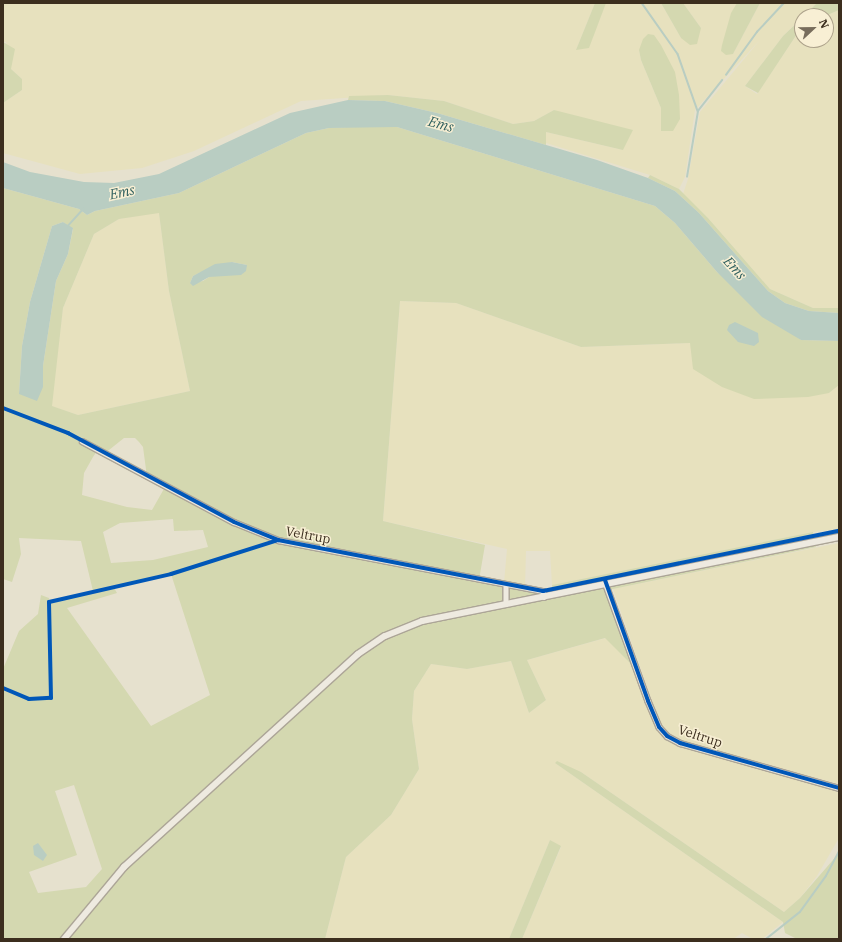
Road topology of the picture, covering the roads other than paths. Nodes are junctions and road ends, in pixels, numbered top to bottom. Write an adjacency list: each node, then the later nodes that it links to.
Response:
1 (82, 441): 3 (street, Veltrup)
2 (839, 537): 4 (main road)
3 (506, 584): 5 (street, Veltrup); 6 (street)
4 (606, 585): 5 (main road); 7 (street, Veltrup)
5 (544, 597): 6 (main road)
6 (506, 604): 8 (main road)
7 (839, 788)
8 (64, 939)

